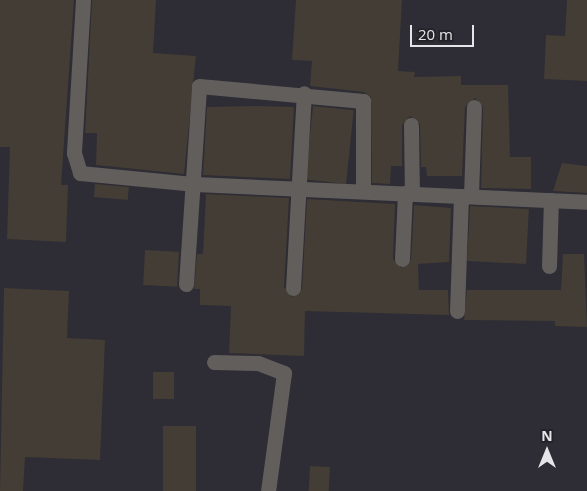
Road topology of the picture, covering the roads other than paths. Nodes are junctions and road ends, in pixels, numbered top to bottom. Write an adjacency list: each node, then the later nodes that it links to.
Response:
1 (83, 0): 5 (street)
2 (304, 93): 5 (street); 6 (street); 7 (street)
3 (474, 107): 9 (street)
4 (411, 124): 8 (street)
5 (195, 184): 6 (street); 14 (street)
6 (299, 189): 7 (street); 15 (street)
7 (363, 191): 8 (street)
8 (408, 193): 9 (street); 12 (street)
9 (466, 196): 10 (street); 16 (street)
10 (551, 200): 11 (street); 13 (street)
11 (587, 202)
12 (402, 259)
13 (549, 266)
14 (186, 284)
15 (294, 288)
16 (457, 311)
17 (214, 362): 18 (street)
18 (268, 491)

